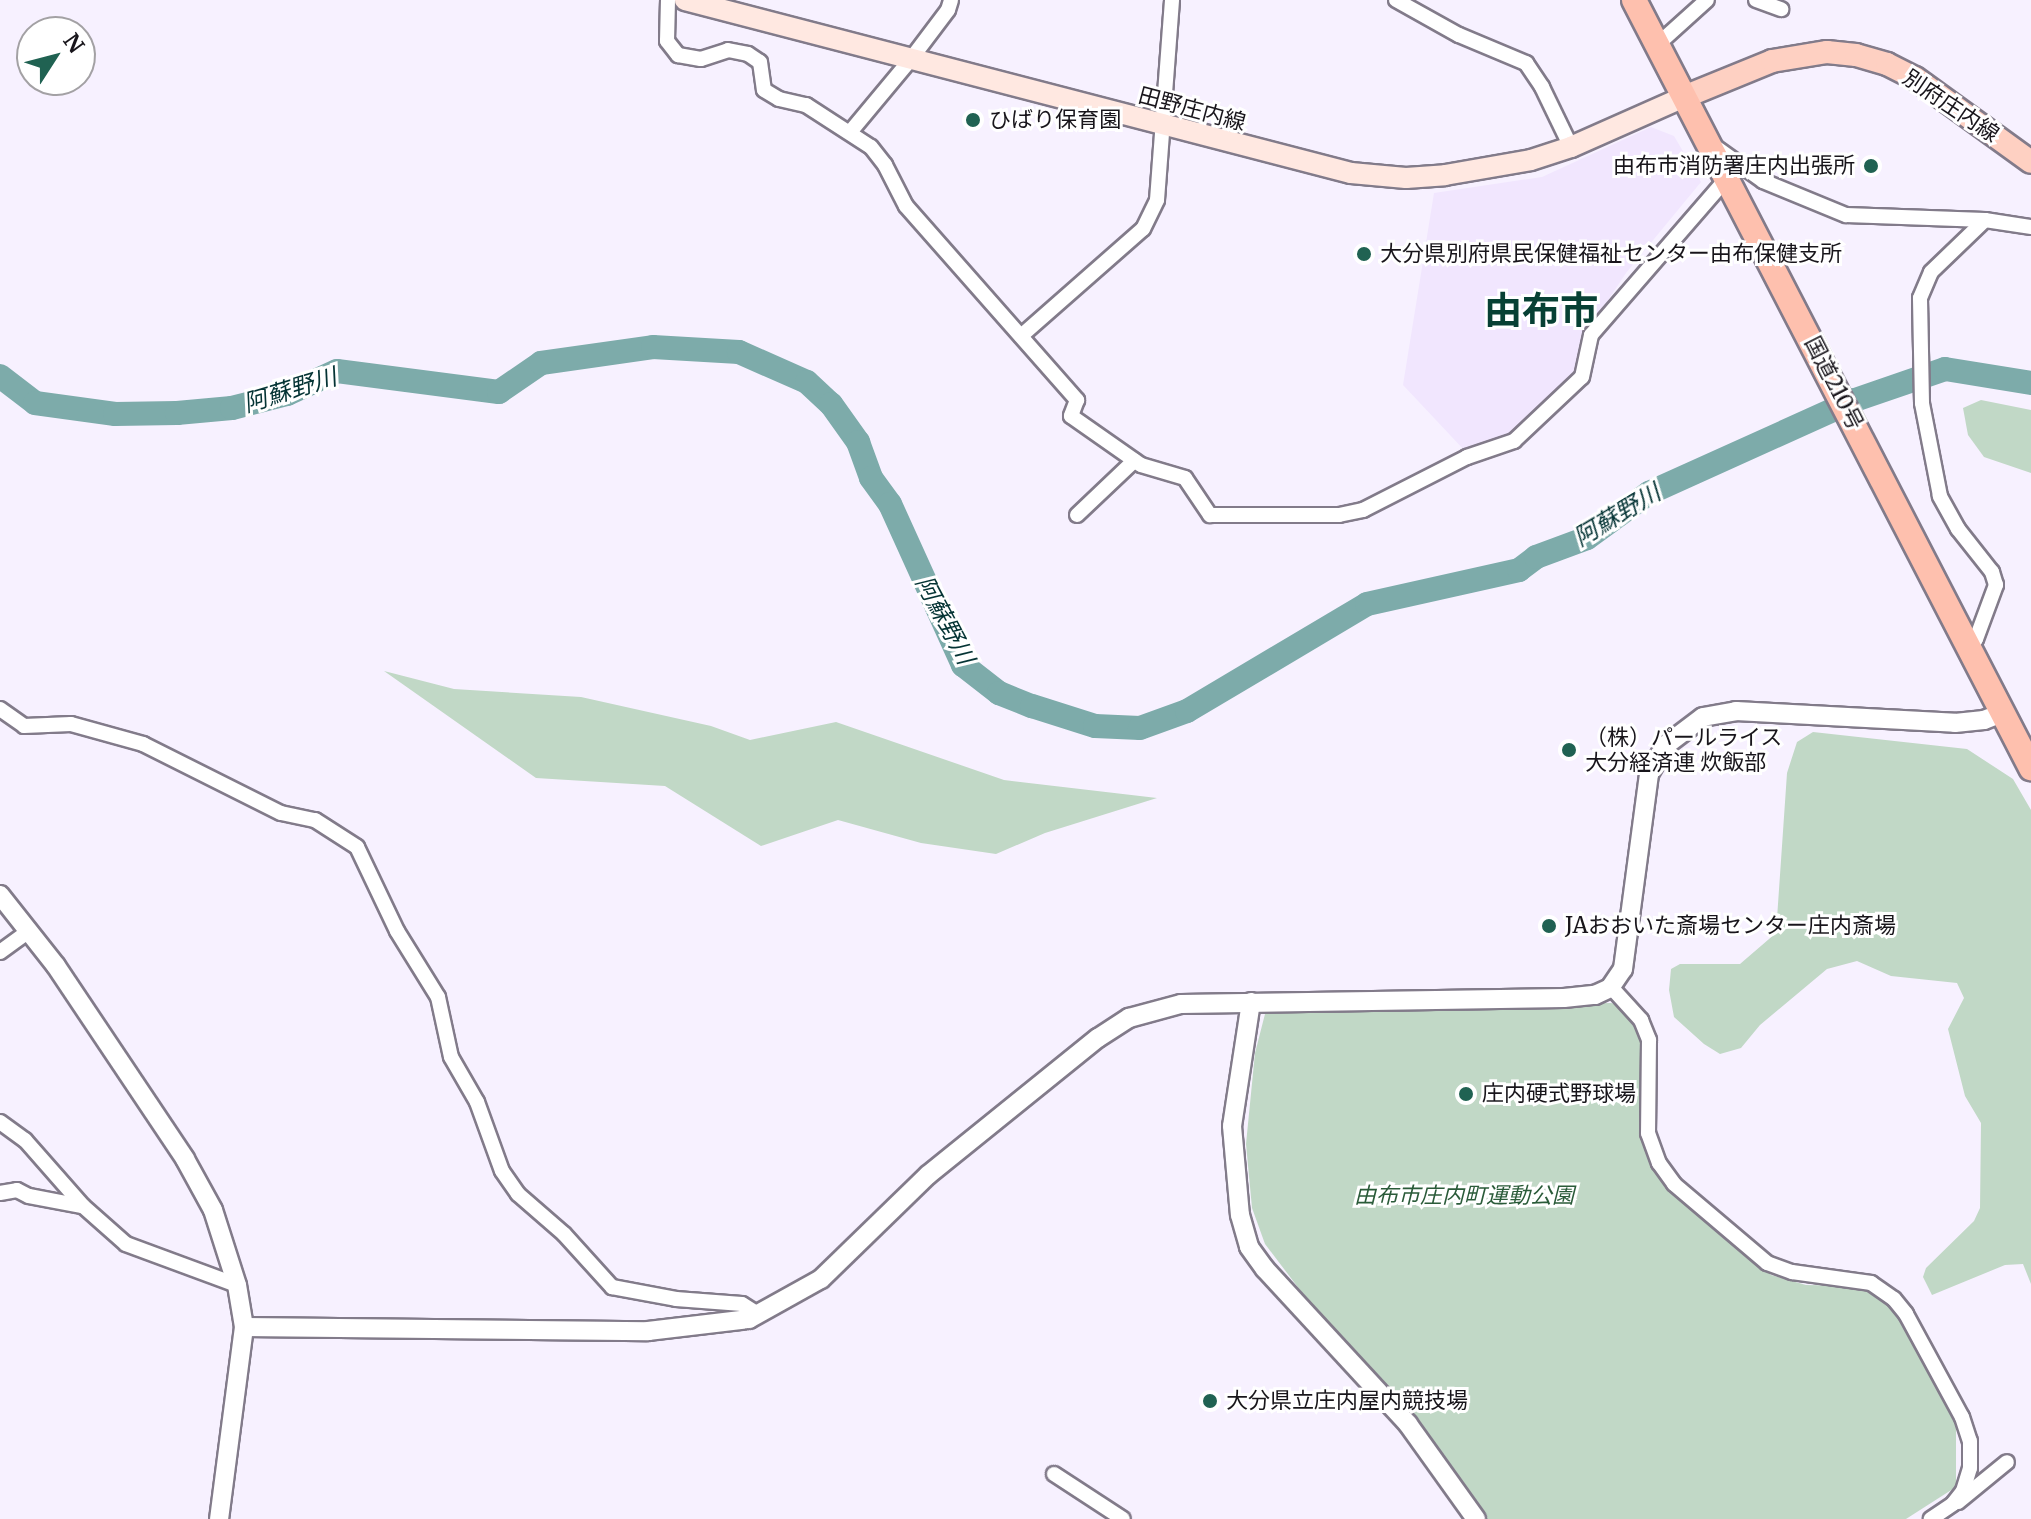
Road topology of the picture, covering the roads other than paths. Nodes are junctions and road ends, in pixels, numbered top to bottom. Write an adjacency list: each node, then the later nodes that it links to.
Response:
1 (668, 0): 14 (street)
2 (685, 0): 11 (main road, 田野庄内線)
3 (951, 0): 11 (street)
4 (1172, 0): 13 (street)
5 (1396, 0): 16 (street)
6 (1634, 0): 10 (highway, 国道210号)
7 (1707, 0): 10 (street)
8 (1756, 0): 9 (street)
9 (1781, 9)
10 (1657, 45): 12 (highway, 国道210号)
11 (911, 59): 13 (main road, 田野庄内線); 14 (street)
12 (1684, 97): 15 (highway, 国道210号); 16 (main road, 田野庄内線); 17 (main road, 別府庄内線)
13 (1164, 126): 16 (main road, 田野庄内線); 21 (street)
14 (851, 131): 21 (street)
15 (1705, 139): 18 (highway, 国道210号); 19 (street)
16 (1571, 147)
17 (2031, 162)
18 (1726, 179): 22 (street); 24 (highway, 国道210号)
19 (1985, 220): 20 (street); 24 (street)
20 (2031, 227)
21 (1021, 336): 22 (street)
22 (1134, 461): 23 (street)
23 (1077, 515)
24 (1969, 648): 26 (highway, 国道210号)
25 (0, 709): 37 (street)
26 (2002, 713): 27 (highway, 国道210号); 31 (street)
27 (2031, 768)
28 (0, 895): 29 (street)
29 (30, 930): 30 (street); 36 (street)
30 (0, 952)
31 (1611, 987): 32 (street); 41 (street)
32 (1251, 1002): 37 (street); 44 (street)
33 (0, 1122): 35 (street)
34 (0, 1193): 35 (street)
35 (83, 1206): 36 (street)
36 (237, 1285): 38 (street)
37 (758, 1314): 38 (street)
38 (244, 1327): 42 (street)
39 (2007, 1462): 41 (street)
40 (1054, 1474): 43 (street)
41 (1948, 1508): 45 (street)
42 (219, 1519)
43 (1123, 1519)
44 (1476, 1519)
45 (1931, 1519)

